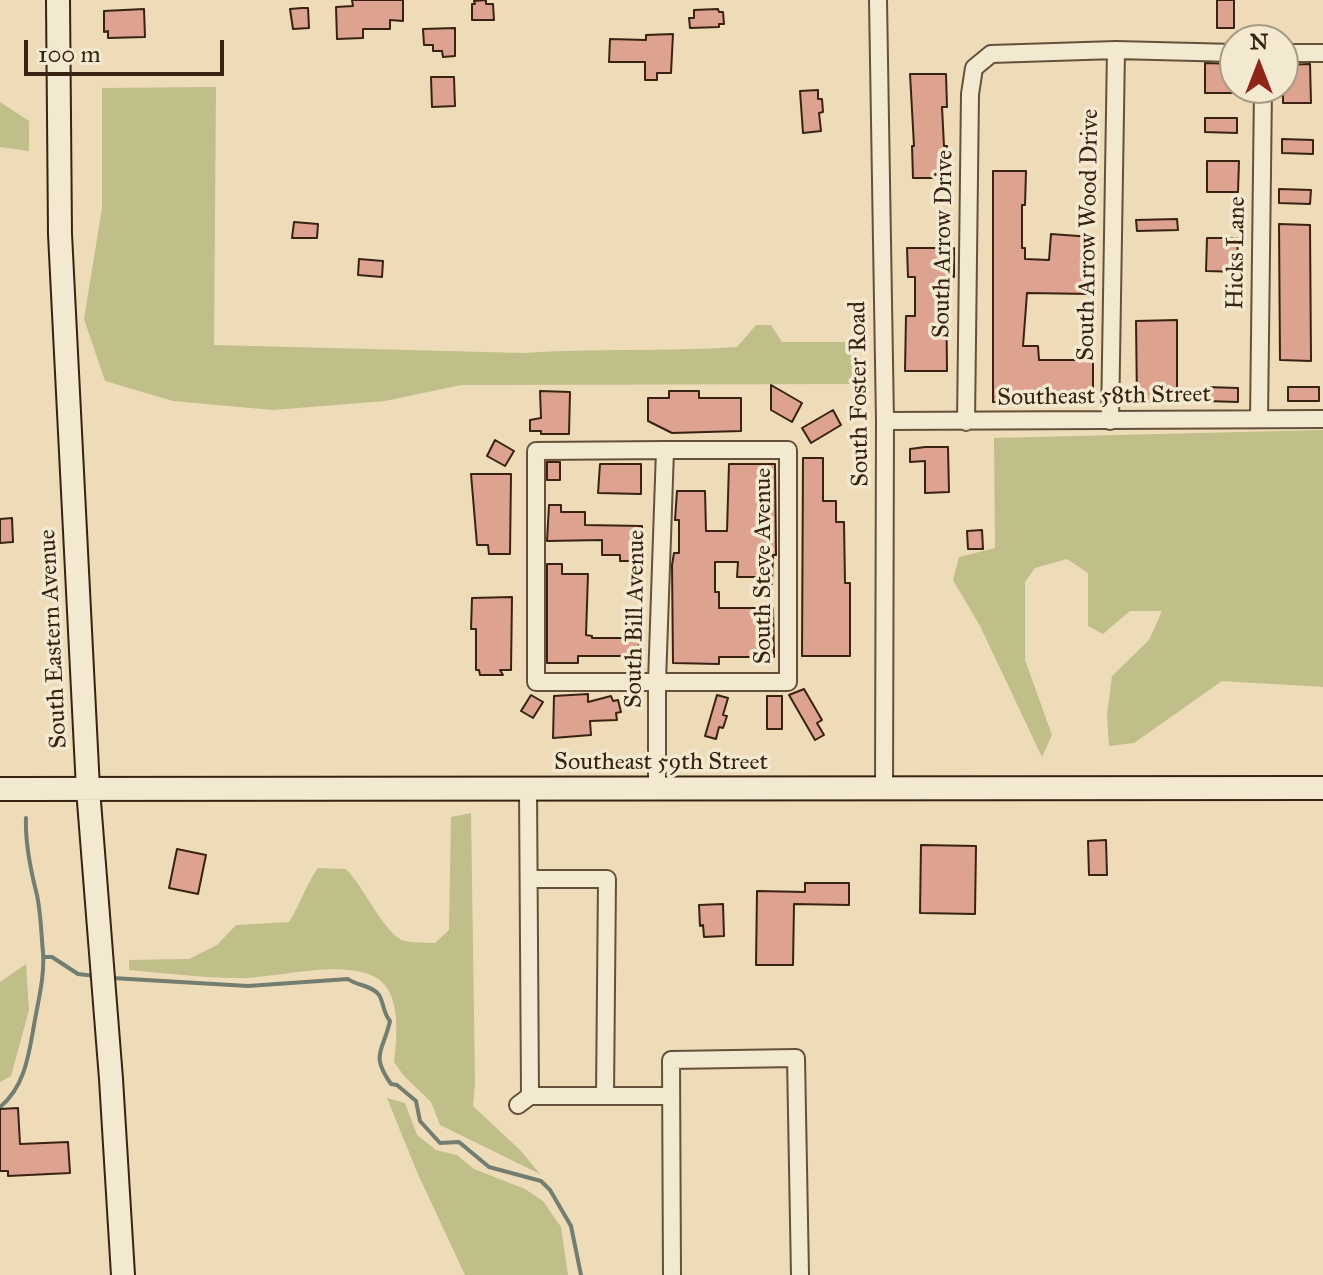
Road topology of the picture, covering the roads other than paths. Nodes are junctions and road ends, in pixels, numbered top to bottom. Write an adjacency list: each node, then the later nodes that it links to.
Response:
1 (58, 0): 18 (main road, South Eastern Avenue)
2 (878, 0): 10 (street, South Foster Road)
3 (1116, 50): 4 (street); 11 (street, South Arrow Wood Drive); 12 (street, South Arrow Drive)
4 (1219, 53)
5 (1299, 53): 6 (street)
6 (1323, 53)
7 (1263, 104): 8 (street, Hicks Lane)
8 (1259, 419): 9 (street, Southeast 58th Street); 11 (street, Southeast 58th Street)
9 (1323, 419)
10 (885, 421): 12 (street, Southeast 58th Street); 15 (street, South Foster Road)
11 (1110, 421): 12 (street, Southeast 58th Street)
12 (966, 422)
13 (665, 450): 14 (street, South Bill Avenue); 14 (street); 14 (street, South Steve Avenue)
14 (657, 682): 20 (street, South Bill Avenue)
15 (884, 788): 16 (main road, Southeast 59th Street); 20 (main road, Southeast 59th Street)
16 (1323, 788)
17 (0, 789): 18 (main road, Southeast 59th Street)
18 (88, 789): 19 (main road, Southeast 59th Street); 24 (main road, South Eastern Avenue)
19 (528, 789): 20 (main road, Southeast 59th Street); 21 (street)
20 (657, 789)
21 (530, 879): 22 (street); 22 (street)
22 (605, 1096): 23 (street)
23 (671, 1096): 25 (street); 26 (street)
24 (123, 1275)
25 (672, 1275)
26 (800, 1275)

